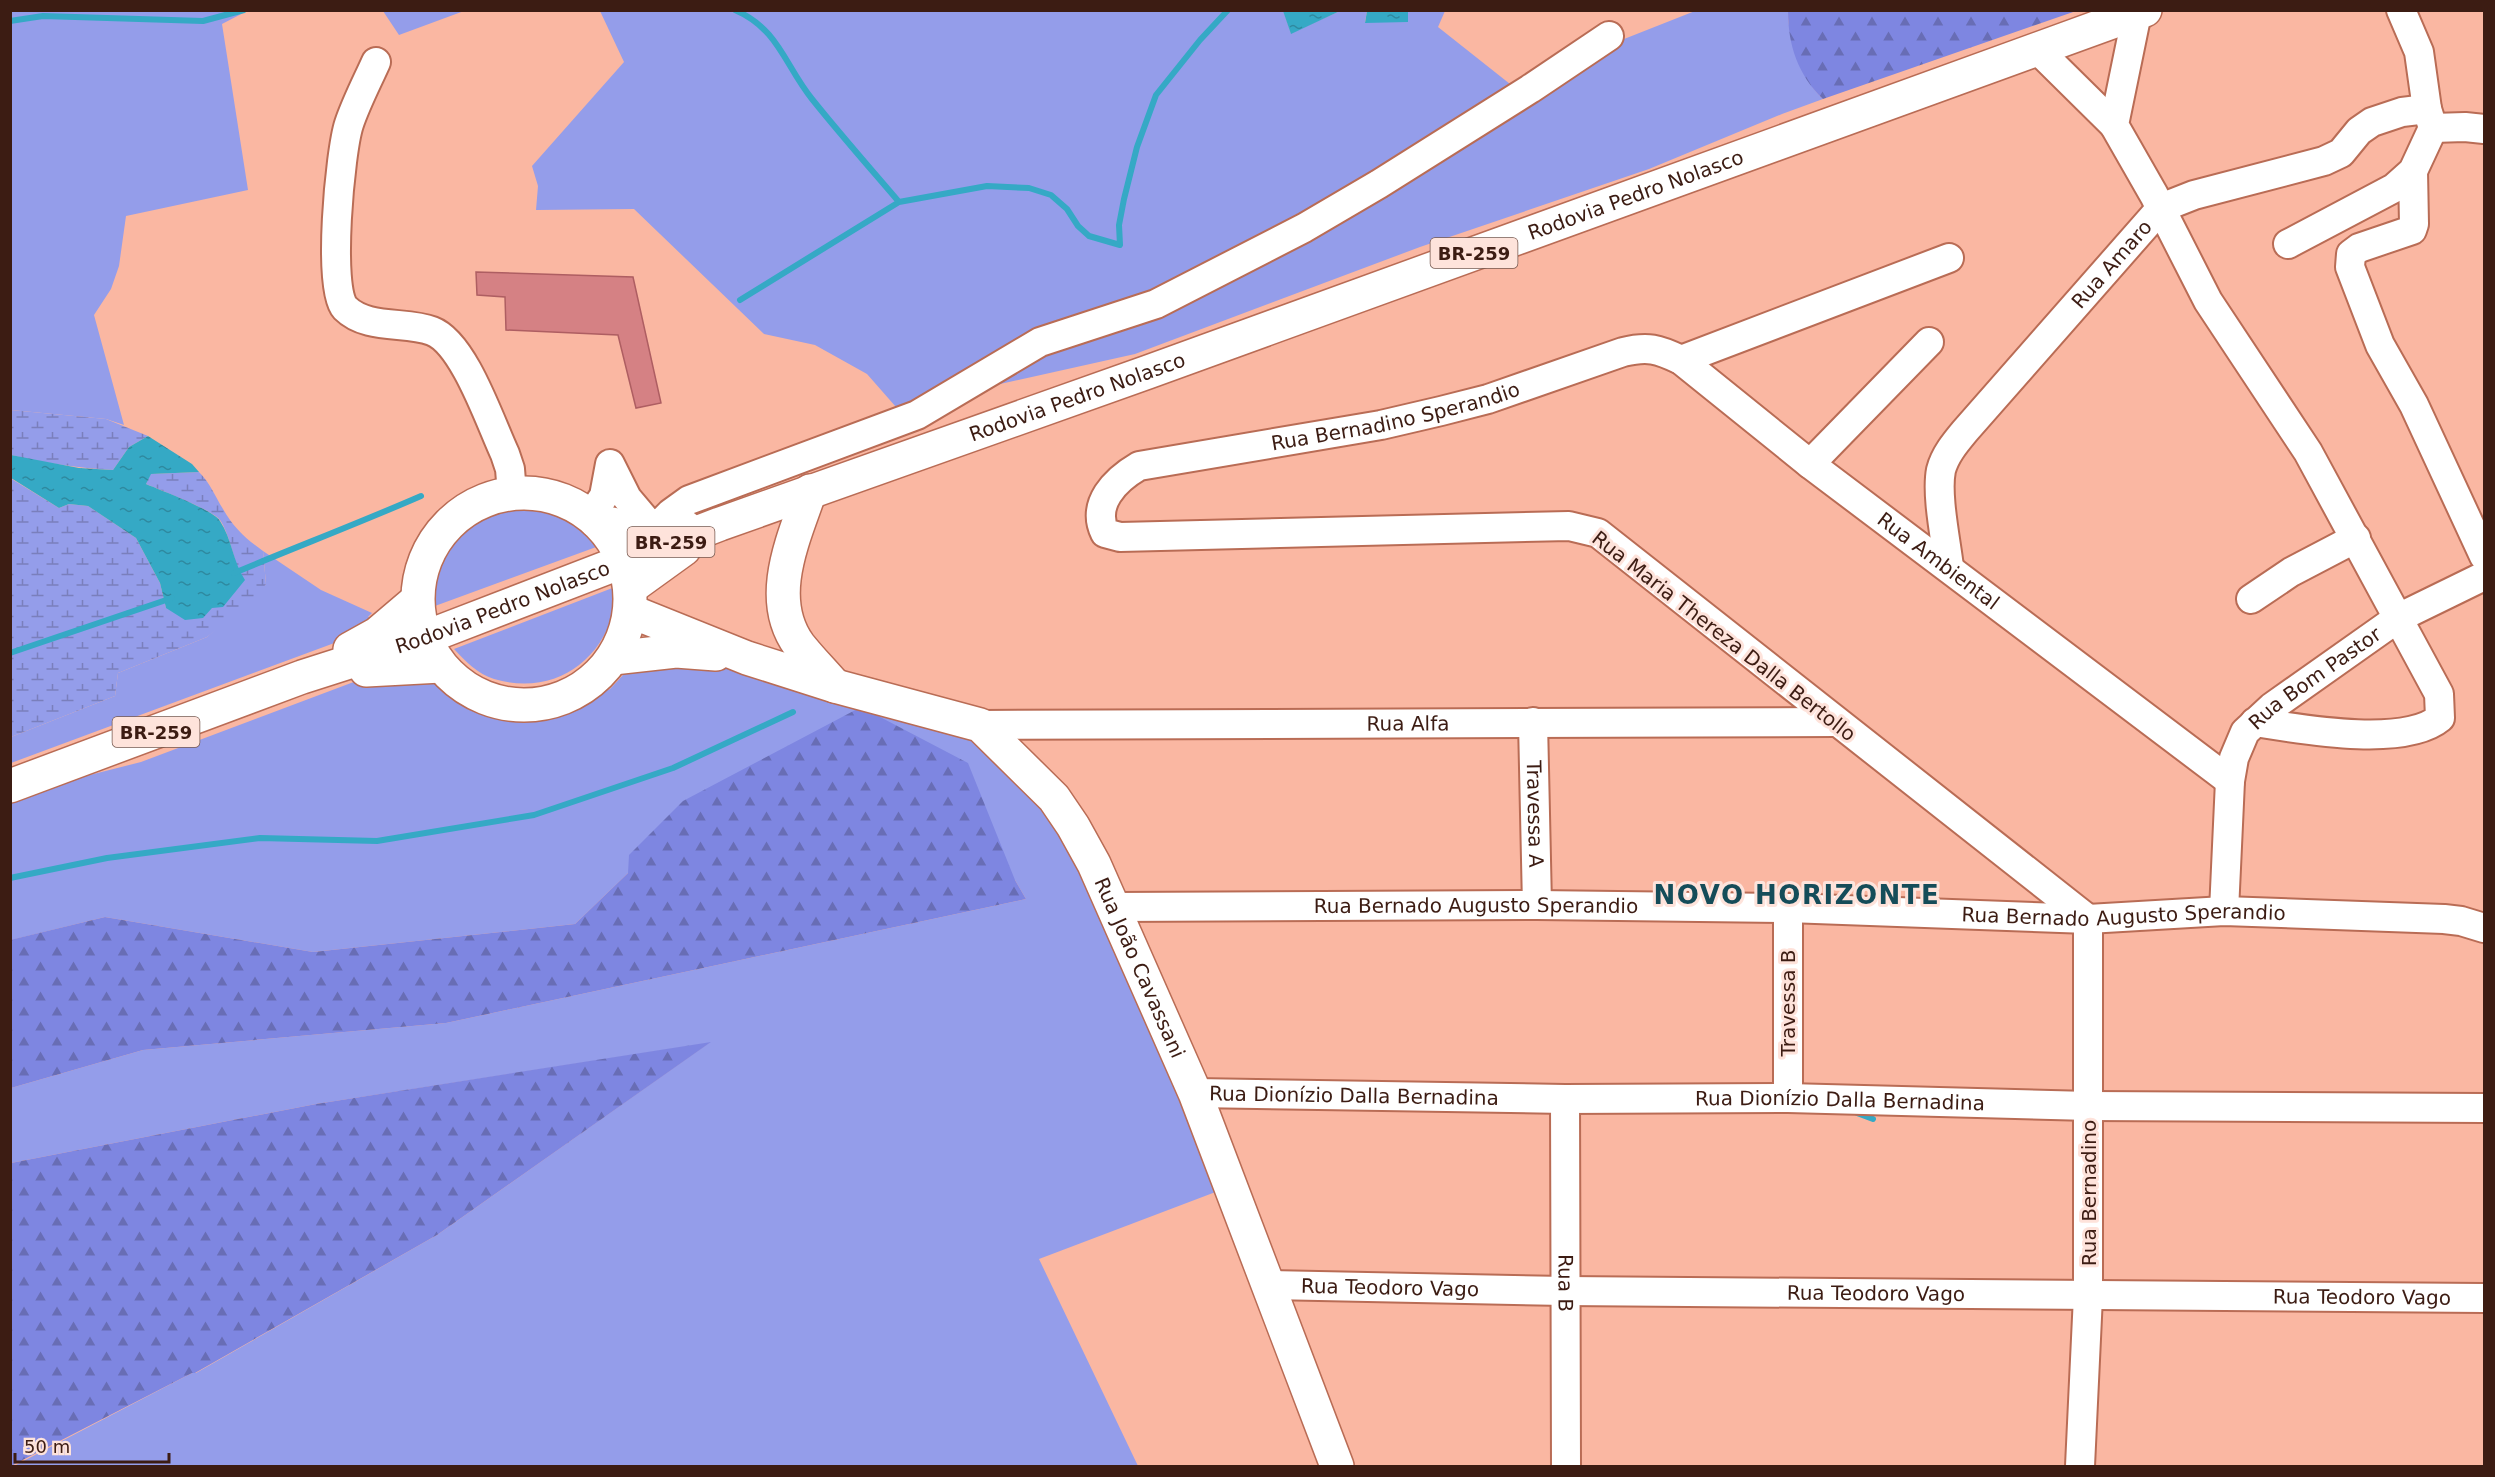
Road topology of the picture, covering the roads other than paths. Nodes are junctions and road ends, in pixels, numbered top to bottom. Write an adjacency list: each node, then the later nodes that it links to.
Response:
1 (2402, 10): 6 (street)
2 (2141, 12): 4 (main road, Rodovia Pedro Nolasco / BR-259); 7 (street)
3 (1609, 36): 21 (street)
4 (2037, 50): 7 (street); 17 (main road, Rodovia Pedro Nolasco / BR-259)
5 (376, 62): 18 (street)
6 (2430, 119): 8 (street, Rua Amaro); 9 (street); 10 (street, Rua Amaro)
7 (2114, 125): 10 (street)
8 (2484, 129)
9 (2413, 171): 11 (street); 24 (street)
10 (2161, 208): 23 (street); 25 (street, Rua Amaro)
11 (2288, 244)
12 (1949, 258): 15 (street)
13 (1929, 342): 16 (street)
14 (1646, 347): 15 (street, Rua Ambiental); 22 (street, Rua Bernadino Sperandio)
15 (1681, 360): 16 (street, Rua Ambiental)
16 (1810, 464): 25 (street, Rua Ambiental)
17 (810, 491): 20 (main road, Rodovia Pedro Nolasco / BR-259); 36 (main road)
18 (512, 494): 19 (main road); 29 (main road)
19 (593, 519): 21 (main road); 21 (street); 27 (main road)
20 (720, 524): 21 (main road); 27 (main road, Rodovia Pedro Nolasco / BR-259)
21 (654, 530)
22 (1120, 537): 38 (street, Rua Maria Thereza Dalla Bertollo)
23 (2356, 538): 28 (street); 30 (street)
24 (2484, 556)
25 (1949, 567): 41 (street, Rua Ambiental)
26 (2484, 576): 30 (street, Rua Bom Pastor)
27 (628, 586): 31 (main road, Rodovia Pedro Nolasco / BR-259); 32 (main road); 33 (main road)
28 (2251, 599)
29 (417, 600): 31 (main road); 35 (main road)
30 (2398, 618): 39 (street, Rua Bom Pastor); 39 (street)
31 (424, 638): 34 (main road); 35 (main road, Rodovia Pedro Nolasco / BR-259)
32 (613, 658): 33 (main road); 34 (main road)
33 (747, 658): 36 (main road, Rua João Cavassani)
34 (441, 666): 35 (main road)
35 (302, 677): 42 (main road, Rodovia Pedro Nolasco / BR-259)
36 (835, 686): 40 (main road, Rua João Cavassani)
37 (1533, 722): 38 (street, Rua Alfa); 40 (street, Rua Alfa); 43 (street, Travessa A)
38 (1835, 722): 47 (street, Rua Maria Thereza Dalla Bertollo)
39 (2255, 722): 41 (street, Rua Bom Pastor)
40 (980, 725): 44 (main road, Rua João Cavassani)
41 (2230, 781): 46 (street, Rua Bom Pastor)
42 (10, 786)
43 (1537, 905): 44 (street, Rua Bernado Augusto Sperandio); 45 (street, Rua Bernado Augusto Sperandio)
44 (1114, 908): 49 (main road, Rua João Cavassani)
45 (1788, 908): 47 (street, Rua Bernado Augusto Sperandio); 50 (street, Travessa B)
46 (2224, 911): 47 (street, Rua Bernado Augusto Sperandio); 48 (street, Rua Bernado Augusto Sperandio)
47 (2088, 919): 52 (street, Rua Bernadino)
48 (2484, 928)
49 (1195, 1093): 51 (street, Rua Dionízio Dalla Bernadina); 54 (main road, Rua João Cavassani)
50 (1788, 1098): 51 (street, Rua Dionízio Dalla Bernadina); 52 (street, Rua Dionízio Dalla Bernadina)
51 (1565, 1099): 55 (street, Rua B)
52 (2089, 1106): 53 (street, Rua Dionízio Dalla Bernadina); 56 (street, Rua Bernadino)
53 (2484, 1108)
54 (1267, 1285): 55 (street, Rua Teodoro Vago); 58 (main road, Rua João Cavassani)
55 (1565, 1291): 56 (street, Rua Teodoro Vago); 59 (street, Rua B)
56 (2088, 1296): 57 (street, Rua Teodoro Vago); 60 (street, Rua Bernadino)
57 (2484, 1298)
58 (1337, 1467)
59 (1566, 1467)
60 (2080, 1467)

